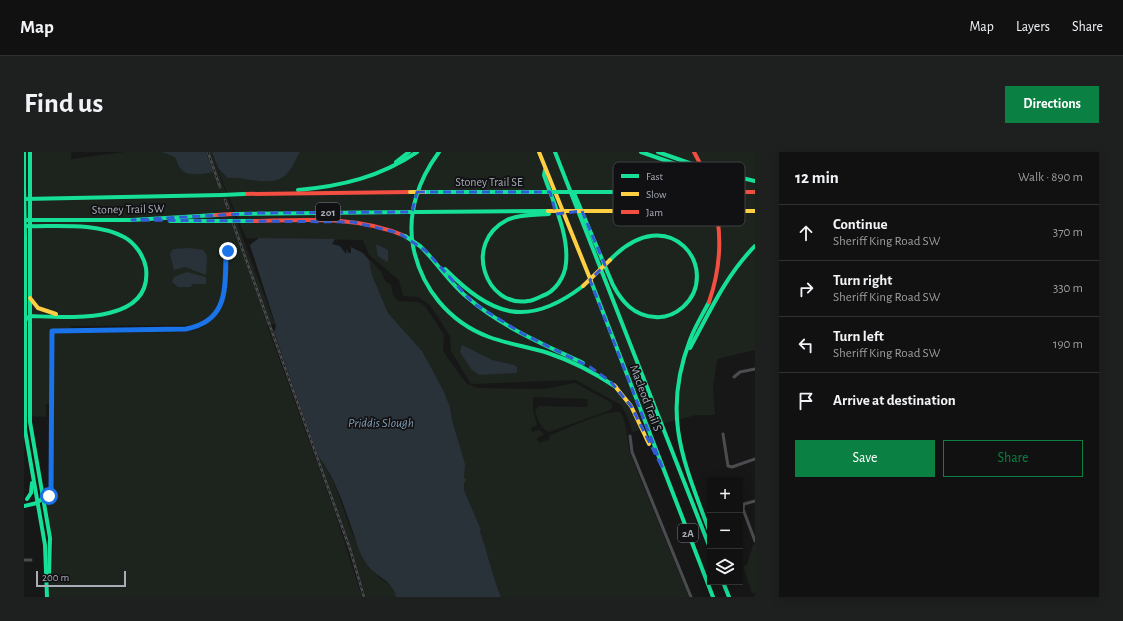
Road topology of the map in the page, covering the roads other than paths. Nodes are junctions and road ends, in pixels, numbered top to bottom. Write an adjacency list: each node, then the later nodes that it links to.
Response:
1 (24, 152): 16 (main road)
2 (30, 152): 15 (main road)
3 (409, 152): 18 (main road)
4 (417, 152): 18 (main road)
5 (439, 152): 43 (main road)
6 (539, 152): 14 (main road, Macleod Trail S)
7 (555, 152): 17 (main road)
8 (641, 152): 11 (main road, bridge)
9 (658, 152): 12 (main road, bridge)
10 (694, 152): 13 (main road)
11 (670, 162)
12 (684, 162)
13 (699, 162)
14 (546, 168): 27 (main road); 49 (main road, Macleod Trail S)
15 (30, 171): 16 (main road); 36 (main road, bridge)
16 (24, 172): 21 (main road)
17 (564, 175): 35 (main road, bridge); 58 (main road, Macleod Trail S)
18 (374, 176): 23 (main road)
19 (745, 180): 20 (main road)
20 (755, 182)
21 (24, 186): 32 (main road, bridge)
22 (613, 192): 23 (main road, Stoney Trail SE / 201, bridge)
23 (260, 194): 24 (main road, Stoney Trail SE / 201, bridge)
24 (222, 195): 25 (main road, Stoney Trail SW / 201)
25 (24, 199)
26 (613, 211): 27 (main road, 201, bridge)
27 (548, 213): 29 (main road, Stoney Trail SW / 201, bridge)
28 (24, 220): 29 (main road, Stoney Trail SW / 201)
29 (132, 220): 35 (main road, bridge)
30 (24, 226): 38 (main road)
31 (719, 226): 40 (main road)
32 (25, 237): 39 (main road)
33 (755, 246): 40 (main road)
34 (234, 247): 45 (street)
35 (421, 247): 43 (main road)
36 (30, 298): 37 (main road); 38 (main road)
37 (30, 316): 38 (main road); 39 (main road); 52 (main road)
38 (68, 316)
39 (24, 324): 50 (main road)
40 (682, 368): 57 (main road)
41 (755, 369): 42 (street)
42 (734, 377)
43 (616, 387): 49 (main road)
44 (47, 393): 45 (street)
45 (52, 393): 52 (street)
46 (723, 434): 48 (street)
47 (630, 436): 66 (street)
48 (755, 459)
49 (663, 469): 67 (main road, Macleod Trail S / 2A)
50 (32, 476): 51 (main road); 53 (main road)
51 (36, 498): 52 (main road); 53 (main road); 55 (main road)
52 (43, 498): 55 (main road); 64 (main road)
53 (25, 500)
54 (755, 500): 59 (street)
55 (38, 503): 56 (main road); 64 (main road)
56 (24, 506)
57 (707, 524)
58 (707, 540)
59 (755, 541)
60 (24, 560): 61 (street)
61 (31, 560)
62 (724, 585): 68 (main road)
63 (728, 585): 69 (main road)
64 (47, 589): 65 (main road)
65 (47, 597)
66 (691, 597)
67 (713, 597)
68 (729, 597)
69 (733, 597)

